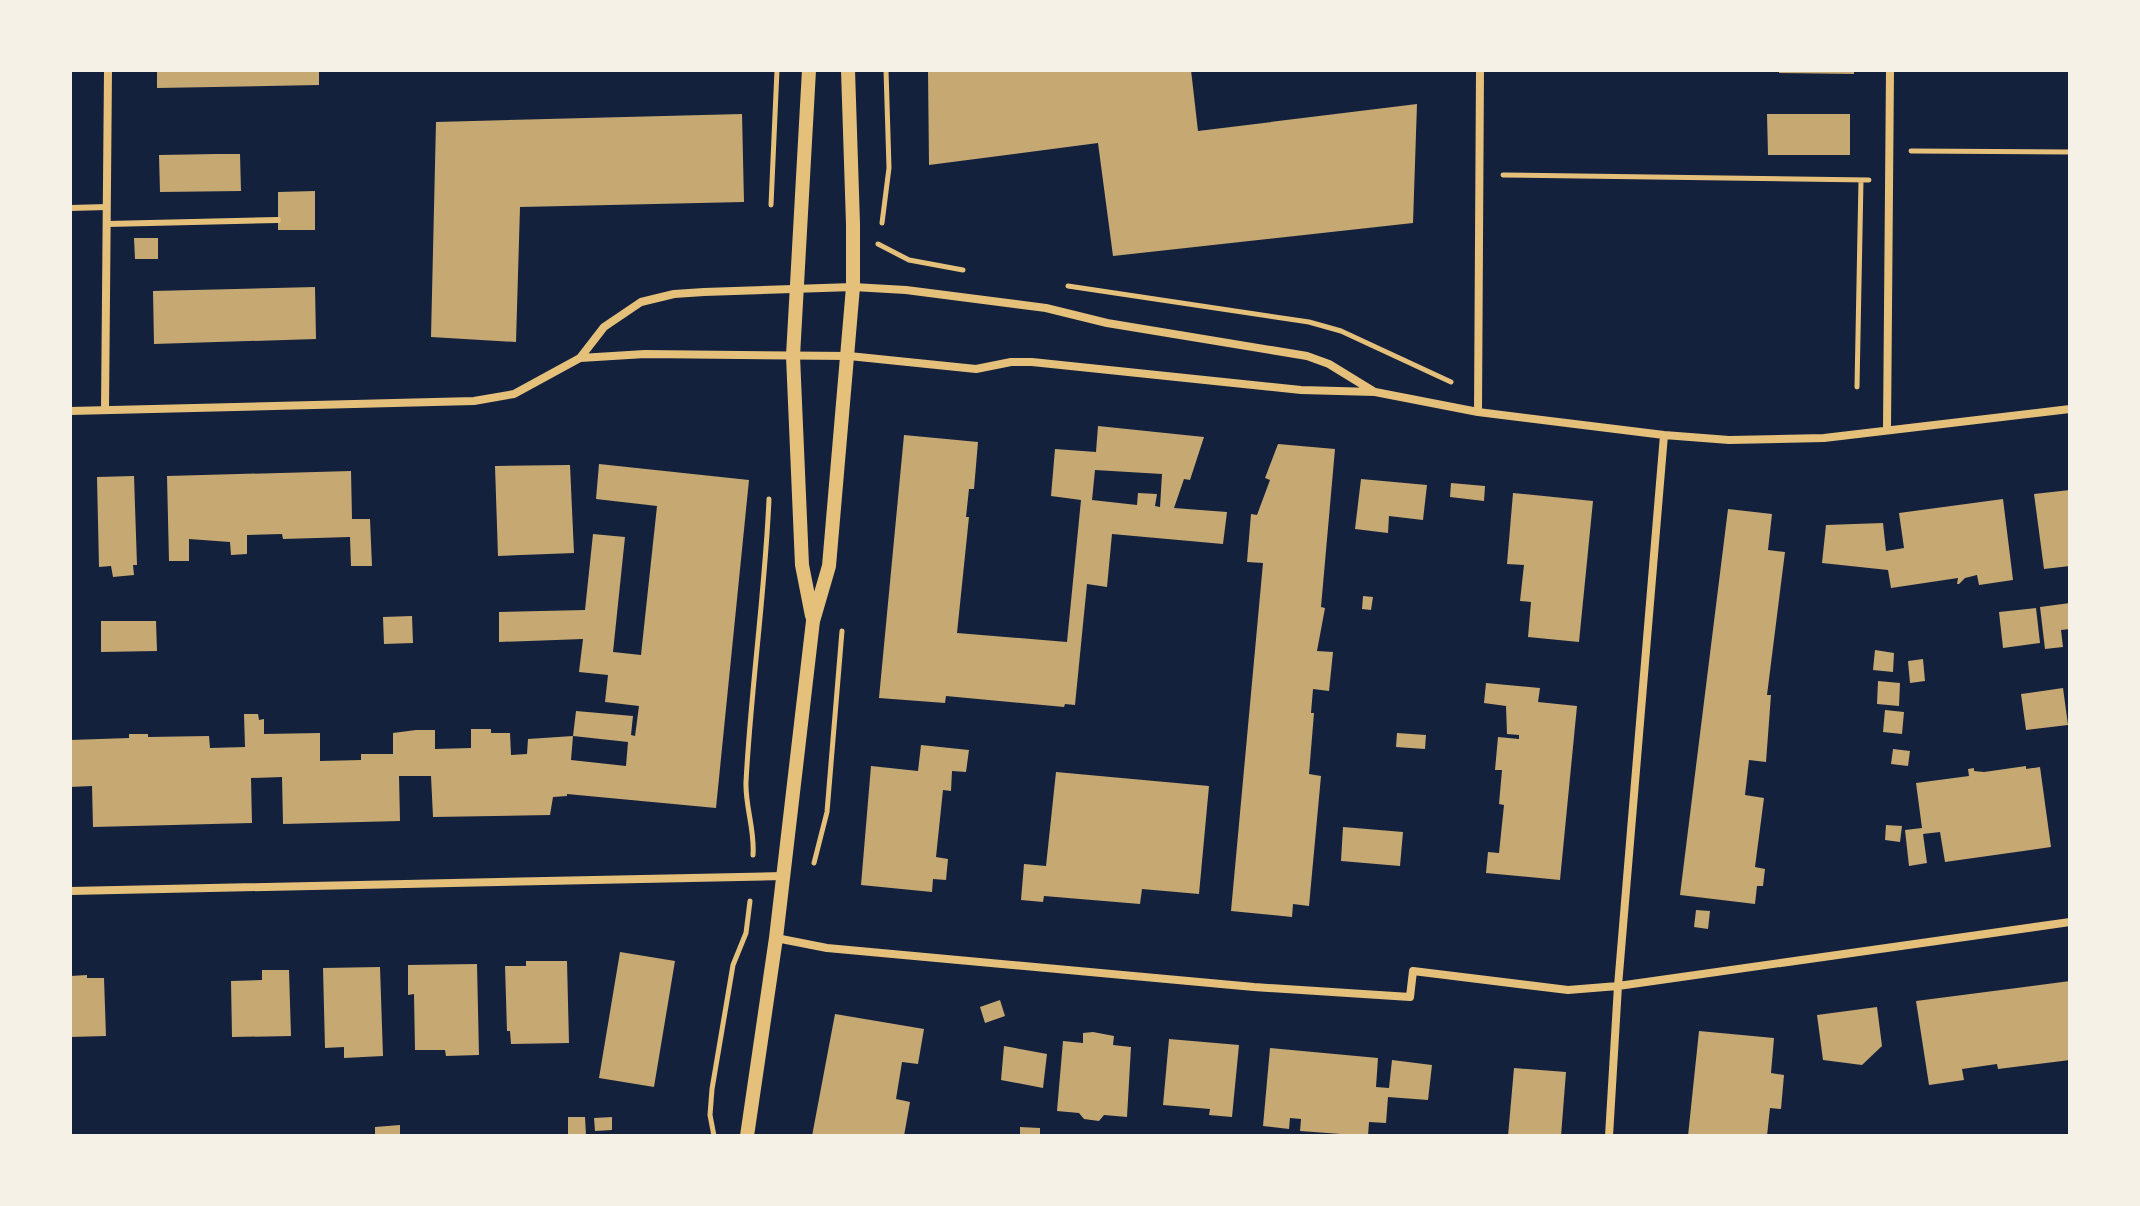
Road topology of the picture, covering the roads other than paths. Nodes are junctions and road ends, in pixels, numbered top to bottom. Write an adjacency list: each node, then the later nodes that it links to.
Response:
1 (108, 70): 6 (street)
2 (809, 70): 11 (street)
3 (848, 70): 10 (street)
4 (1480, 70): 19 (street)
5 (1890, 70): 20 (street)
6 (107, 207): 7 (lane); 9 (street)
7 (70, 208)
8 (278, 220): 9 (lane)
9 (107, 224): 17 (street)
10 (853, 287): 11 (street); 13 (street); 15 (street)
11 (795, 289): 12 (street); 14 (street)
12 (793, 356): 13 (street); 14 (street); 22 (street)
13 (849, 356): 15 (street); 22 (street)
14 (580, 358): 17 (street)
15 (1375, 392): 19 (street)
16 (2070, 409): 20 (street)
17 (105, 410): 18 (street)
18 (70, 411)
19 (1478, 412): 21 (street)
20 (1887, 429): 21 (street)
21 (1664, 435): 27 (street)
22 (813, 621): 23 (street)
23 (783, 876): 24 (street); 26 (street)
24 (70, 891)
25 (2070, 922): 27 (street)
26 (776, 938): 27 (street); 28 (street)
27 (1618, 986): 29 (street)
28 (747, 1136)
29 (1609, 1136)

